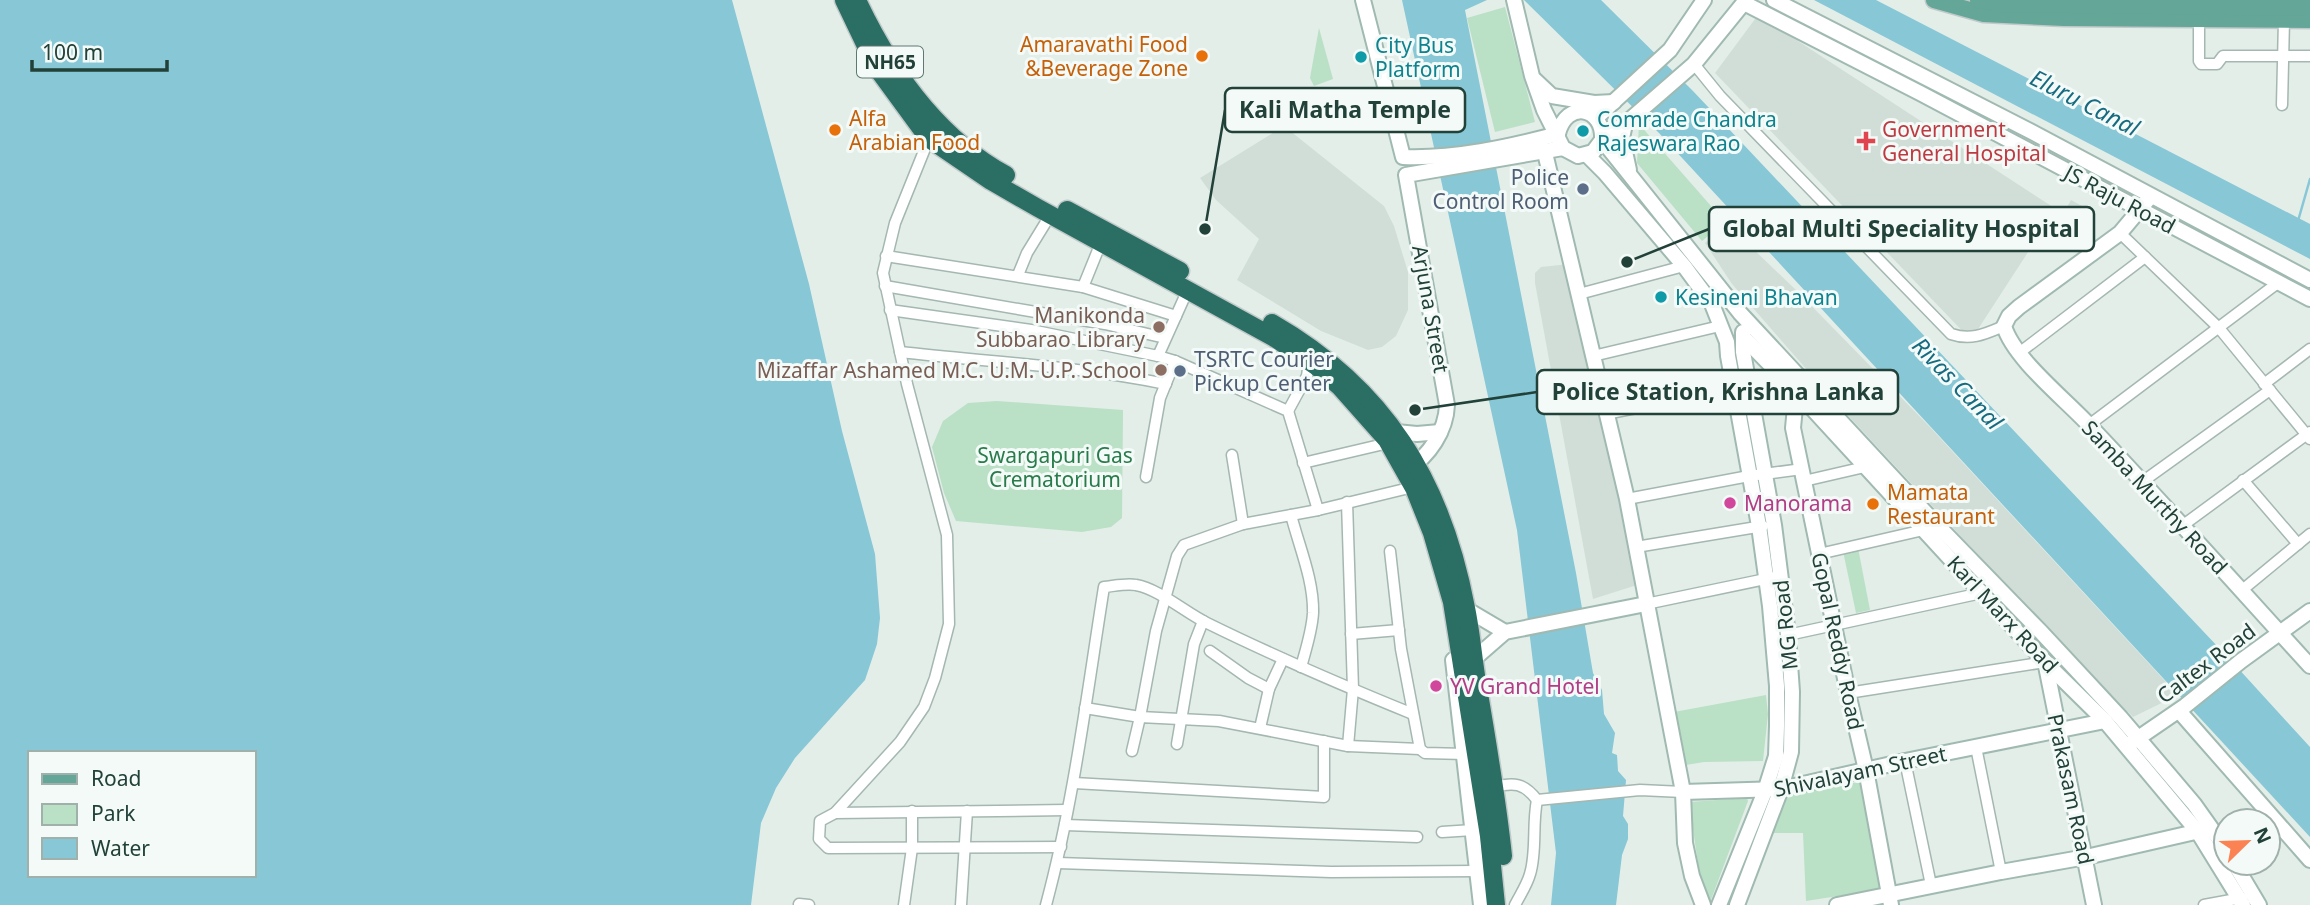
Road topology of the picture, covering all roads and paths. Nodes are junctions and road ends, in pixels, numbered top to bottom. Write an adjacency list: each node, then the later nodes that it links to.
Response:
1 (844, 0): 28 (highway, NH65)
2 (857, 0): 22 (highway, NH65)
3 (1363, 0): 32 (street)
4 (1514, 0): 17 (street)
5 (1704, 0): 19 (street)
6 (1774, 0): 35 (street, JS Raju Road)
7 (1934, 0): 11 (main road)
8 (1978, 0): 10 (main road)
9 (1745, 2): 16 (street); 36 (street, JS Raju Road)
10 (2310, 8)
11 (2199, 19): 12 (main road); 14 (street)
12 (2284, 20): 13 (main road); 14 (street)
13 (2310, 20)
14 (2284, 55): 15 (street); 20 (street)
15 (2310, 56)
16 (1690, 68): 24 (street); 55 (street)
17 (1532, 76): 18 (street); 23 (street)
18 (1552, 96): 19 (street); 21 (street)
19 (1611, 104): 21 (street)
20 (2282, 105)
21 (1592, 115): 26 (street); 27 (street)
22 (933, 118): 28 (street); 77 (highway, NH65)
23 (1549, 119): 25 (street); 27 (street)
24 (1626, 123): 26 (street); 34 (street)
25 (1535, 140): 27 (street); 29 (street)
26 (1602, 140): 30 (street); 34 (street, Karl Marx Road)
27 (1560, 141): 29 (street); 30 (street)
28 (927, 142): 37 (street); 40 (street); 81 (highway, NH65)
29 (1516, 153): 31 (street); 32 (street)
30 (1587, 155): 33 (street, MG Road)
31 (1546, 157): 33 (street); 48 (street)
32 (1431, 165): 76 (street, Arjuna Street)
33 (1605, 173): 42 (street, MG Road)
34 (1630, 177): 52 (street, Karl Marx Road)
35 (2151, 196): 36 (street); 44 (street, JS Raju Road)
36 (2140, 210): 38 (street); 45 (street, JS Raju Road)
37 (1045, 222): 39 (street); 43 (street)
38 (2120, 233): 41 (street); 55 (street)
39 (1098, 250): 47 (street); 49 (street)
40 (886, 256): 43 (street); 46 (street)
41 (2145, 257): 56 (street); 62 (street)
42 (1684, 266): 48 (street); 54 (street, MG Road)
43 (1018, 275): 47 (street)
44 (2310, 280)
45 (2279, 282): 50 (street, JS Raju Road); 56 (street)
46 (885, 286): 51 (street); 57 (street)
47 (1083, 287): 53 (street)
48 (1579, 294): 64 (street)
49 (1185, 296): 53 (street); 66 (street)
50 (2310, 299)
51 (890, 310): 61 (street); 63 (street)
52 (1740, 313): 58 (street, MG Road); 68 (street, Karl Marx Road)
53 (1176, 316): 57 (street)
54 (1720, 326): 59 (street, MG Road); 64 (street)
55 (2004, 326): 62 (street, Samba Murthy Road)
56 (2218, 328): 69 (street); 74 (street)
57 (1165, 338): 63 (street)
58 (1744, 338): 59 (street); 68 (street, Karl Marx Road); 71 (street, MG Road)
59 (1727, 342): 70 (street, MG Road)
60 (2310, 349): 69 (street)
61 (900, 352): 67 (street); 154 (street)
62 (2019, 354): 74 (street, Samba Murthy Road)
63 (1158, 355): 65 (street)
64 (1593, 356): 73 (street)
65 (1175, 360): 67 (street); 72 (street)
66 (1308, 369): 72 (street); 77 (street)
67 (1166, 384): 85 (street)
68 (1797, 384): 80 (street, Karl Marx Road); 83 (street, Gopal Reddy Road)
69 (2267, 387): 75 (street); 87 (street)
70 (1734, 389): 71 (street, MG Road); 73 (street)
71 (1744, 405): 82 (street, MG Road); 84 (street, MG Road)
72 (1288, 411): 79 (street)
73 (1605, 414): 89 (street)
74 (2089, 425): 87 (street, Samba Murthy Road)
75 (2309, 435): 86 (street)
76 (1437, 437): 77 (street); 81 (street, Arjuna Street); 88 (street)
77 (1390, 438): 79 (street); 81 (highway, NH65); 81 (street)
78 (1232, 455): 93 (street)
79 (1303, 463): 91 (street)
80 (1873, 464): 83 (street); 96 (street, Karl Marx Road)
81 (1410, 474): 88 (highway, NH65); 90 (street); 142 (street); 179 (highway, NH65)
82 (1765, 474): 83 (street); 84 (street); 94 (street, MG Road)
83 (1803, 475): 101 (street, Gopal Reddy Road)
84 (1749, 476): 89 (street); 94 (street, MG Road)
85 (1146, 477)
86 (2243, 480): 95 (street); 98 (street)
87 (2142, 482): 95 (street, Samba Murthy Road)
88 (1427, 484): 108 (highway, NH65)
89 (1626, 499): 99 (street)
90 (1347, 502): 91 (street); 115 (street)
91 (1318, 510): 92 (street)
92 (1291, 515): 93 (street); 123 (street)
93 (1243, 524): 106 (street)
94 (1767, 526): 99 (street); 102 (street, MG Road)
95 (2182, 526): 104 (street, Samba Murthy Road)
96 (1931, 528): 101 (street); 103 (street, Karl Marx Road); 105 (street, Karl Marx Road)
97 (2310, 534): 98 (street)
98 (2298, 544): 104 (street)
99 (1636, 547): 107 (street)
100 (1390, 551): 112 (street)
101 (1819, 554): 111 (street, Gopal Reddy Road)
102 (1773, 577): 107 (street); 117 (street, MG Road); 148 (street, MG Road)
103 (1999, 590): 105 (street); 114 (street, Karl Marx Road)
104 (2241, 591): 116 (street, Samba Murthy Road)
105 (1983, 593): 111 (street); 121 (street, Karl Marx Road)
106 (1166, 598): 110 (street); 127 (street); 130 (street)
107 (1646, 604): 113 (street); 149 (street)
108 (1466, 610): 113 (street); 120 (highway, NH65)
109 (2310, 611): 116 (street, Caltex Road)
110 (1203, 621): 119 (street); 131 (street)
111 (1834, 624): 117 (street); 126 (street, Gopal Reddy Road)
112 (1399, 630): 115 (street); 129 (street)
113 (1505, 632): 120 (street)
114 (2041, 632): 121 (street, Prakasam Road); 136 (street, Karl Marx Road)
115 (1351, 634): 125 (street)
116 (2280, 634): 122 (street, Samba Murthy Road); 128 (street, Caltex Road)
117 (1788, 635): 147 (street, MG Road)
118 (1210, 651): 124 (street)
119 (1283, 659): 123 (street); 124 (street)
120 (1474, 659): 146 (highway, NH65)
121 (2045, 662): 126 (street); 132 (street, Karl Marx Road); 134 (street, Prakasam Road)
122 (2310, 666)
123 (1301, 667): 125 (street)
124 (1269, 689): 133 (street)
125 (1353, 690): 129 (street); 138 (street)
126 (1848, 693): 144 (street, Gopal Reddy Road)
127 (1085, 708): 130 (street); 145 (street)
128 (2182, 708): 136 (street, Caltex Road); 165 (street)
129 (1413, 714): 140 (street)
130 (1140, 717): 131 (street); 141 (street)
131 (1183, 719): 133 (street); 137 (street)
132 (2105, 721): 134 (street, Shivalayam Street); 136 (street, Karl Marx Road)
133 (1260, 728): 135 (street)
134 (2059, 731): 139 (street, Shivalayam Street); 164 (street, Prakasam Road)
135 (1325, 741): 138 (street); 145 (street)
136 (2132, 743): 157 (street, Karl Marx Road)
137 (1177, 744)
138 (1348, 746): 140 (street)
139 (1976, 747): 143 (street, Shivalayam Street); 168 (street)
140 (1420, 749): 142 (street)
141 (1132, 751)
142 (1465, 754): 156 (street)
143 (1905, 761): 144 (street, Shivalayam Street); 170 (street)
144 (1866, 769): 147 (street, Shivalayam Street); 171 (street, Gopal Reddy Road)
145 (1074, 783): 151 (street)
146 (1494, 787): 150 (street); 180 (highway, NH65)
147 (1781, 789): 148 (street, Shivalayam Street); 184 (street, MG Road)
148 (1765, 791): 149 (street, Shivalayam Street); 183 (street, MG Road)
149 (1683, 792): 150 (street, Shivalayam Street); 182 (street)
150 (1542, 799): 181 (street)
151 (1068, 810): 153 (street); 155 (street)
152 (912, 811): 153 (street); 154 (street); 163 (street)
153 (967, 811): 161 (street)
154 (835, 813): 163 (street)
155 (1065, 824): 160 (street); 162 (street)
156 (1473, 830): 158 (street); 167 (street)
157 (2205, 830): 159 (street, Karl Marx Road); 164 (street); 172 (street, Karl Marx Road)
158 (1442, 832)
159 (2212, 836)
160 (1416, 837)
161 (966, 847): 162 (street); 163 (street); 176 (street)
162 (1061, 847): 166 (street)
163 (912, 848): 175 (street)
164 (2085, 857): 168 (street); 186 (street, Prakasam Road)
165 (2310, 860)
166 (1058, 863): 167 (street); 177 (street)
167 (1478, 871): 178 (street)
168 (2001, 872): 170 (street)
169 (2240, 877): 172 (street)
170 (1931, 886): 171 (street)
171 (1890, 900): 185 (street)
172 (2249, 901): 187 (street)
173 (799, 904): 174 (street)
174 (809, 905)
175 (904, 905)
176 (961, 905)
177 (1046, 905)
178 (1481, 905)
179 (1496, 905)
180 (1508, 905)
181 (1515, 905)
182 (1703, 905)
183 (1719, 905)
184 (1737, 905)
185 (1837, 905)
186 (2094, 905)
187 (2204, 905)

